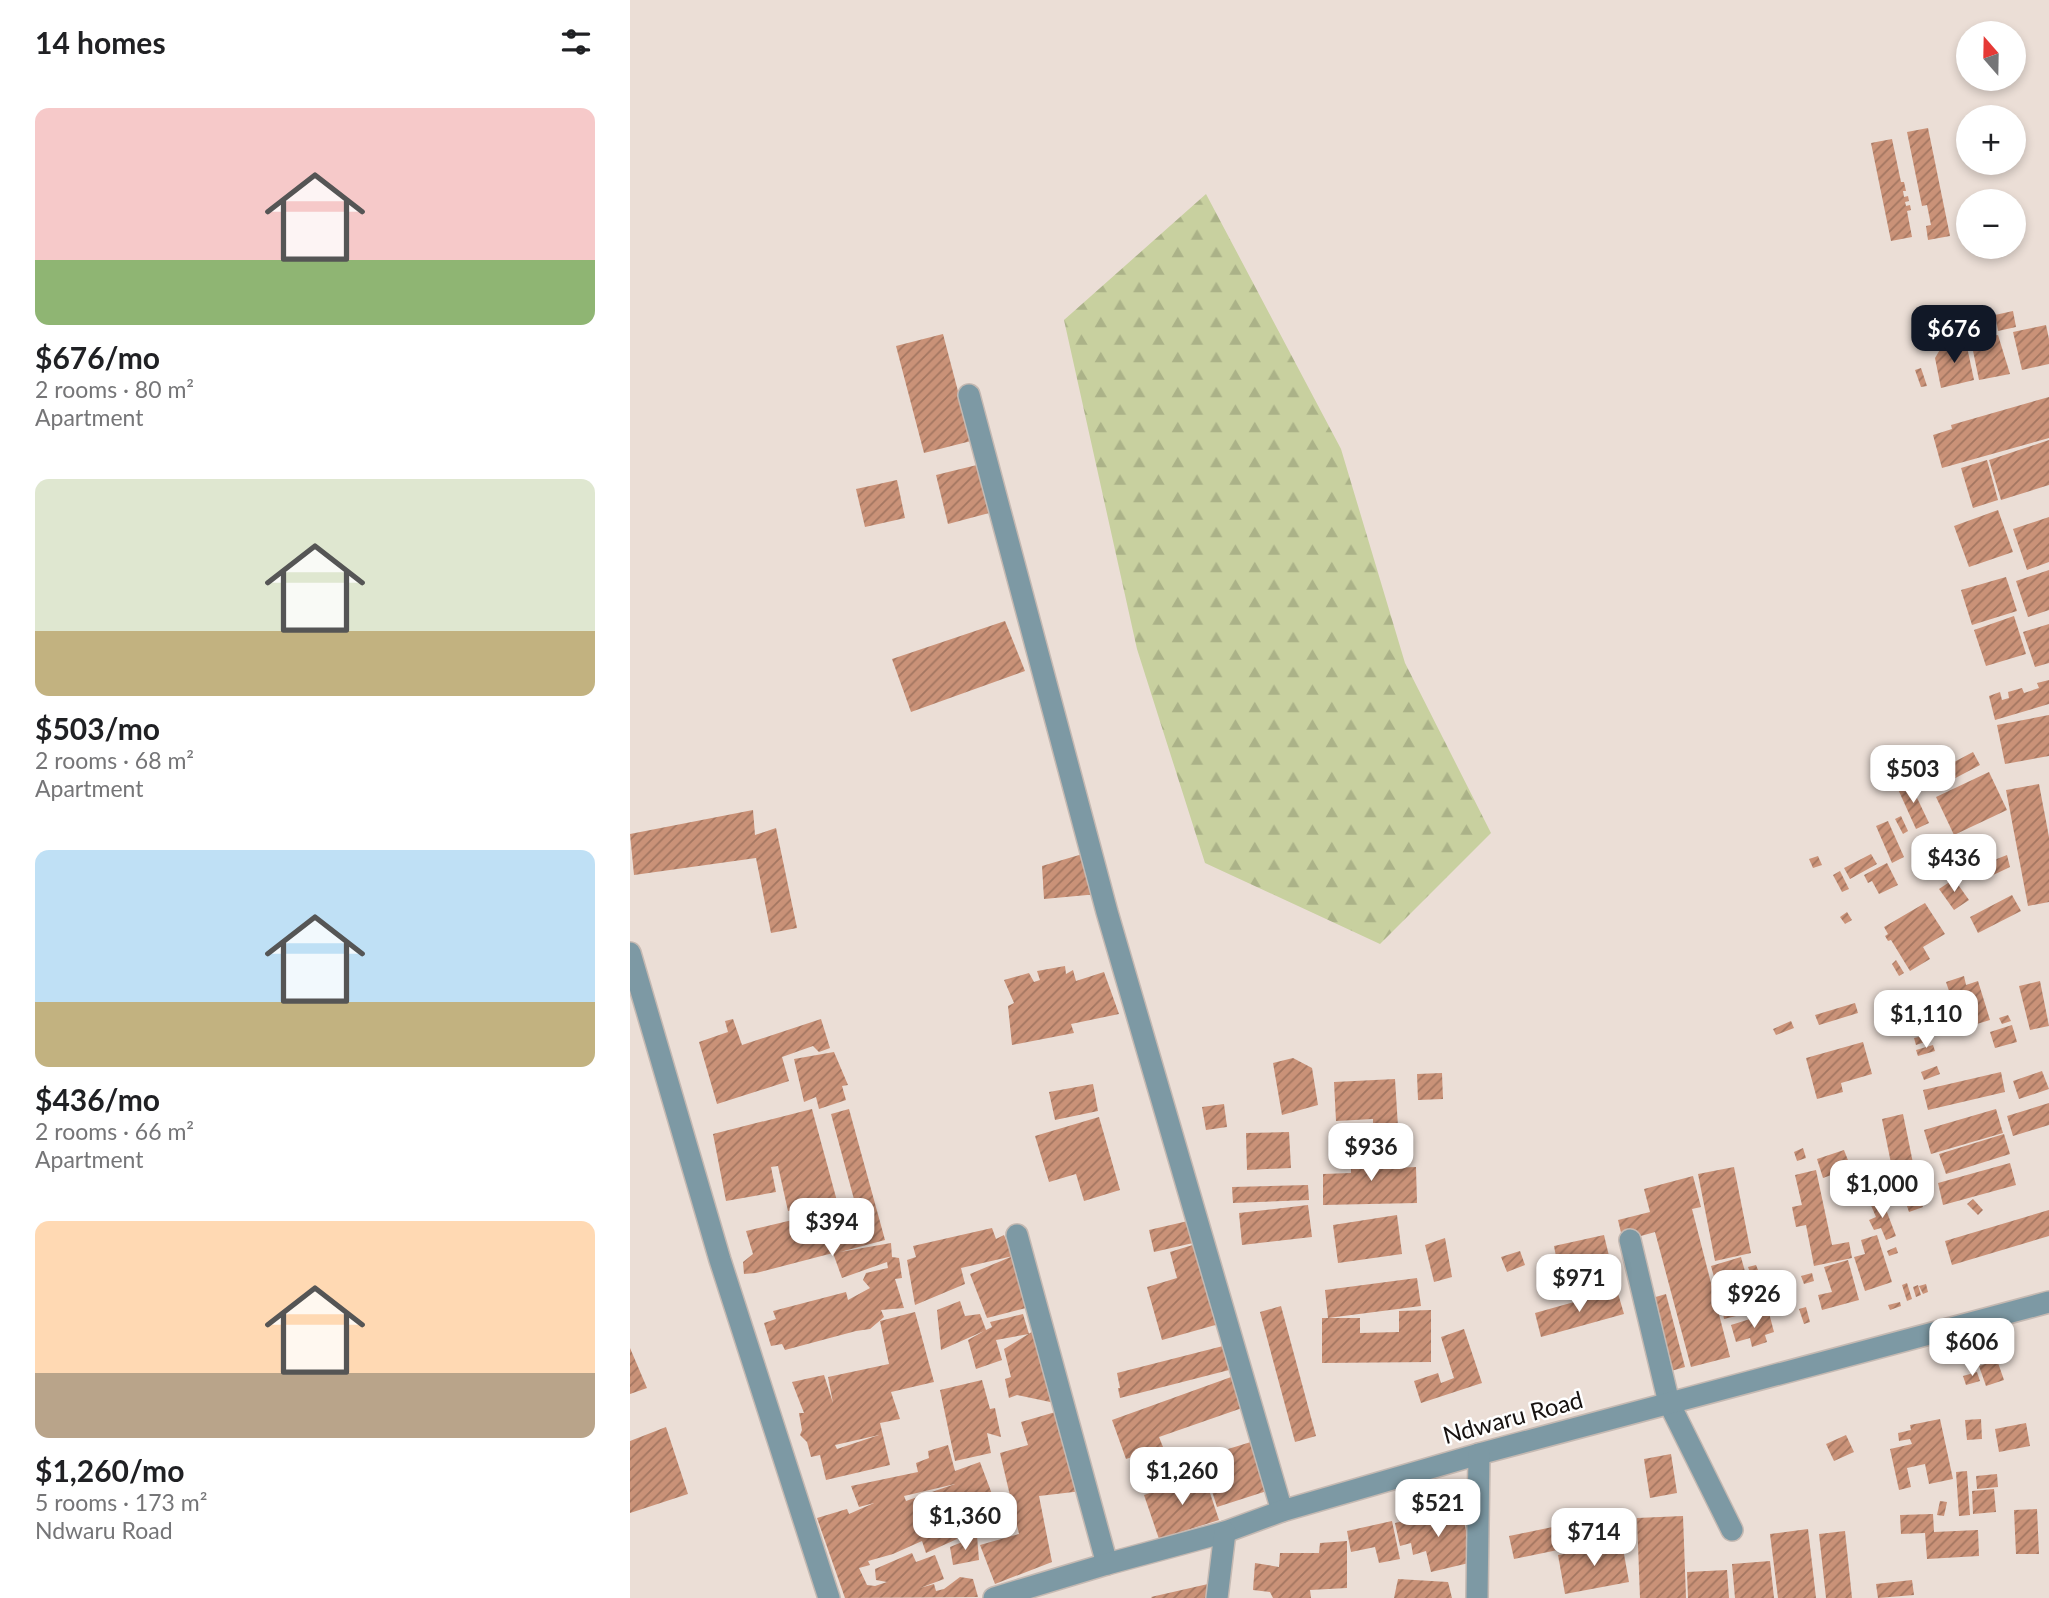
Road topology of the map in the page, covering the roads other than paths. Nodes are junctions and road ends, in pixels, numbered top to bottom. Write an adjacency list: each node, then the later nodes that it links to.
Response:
1 (969, 395): 8 (street)
2 (630, 953): 12 (street)
3 (1017, 1235): 11 (street)
4 (1630, 1240): 6 (street)
5 (2049, 1302): 6 (street, Ndwaru Road)
6 (1669, 1403): 7 (street, Ndwaru Road); 9 (street)
7 (1479, 1454): 8 (street, Ndwaru Road); 15 (street)
8 (1282, 1511): 10 (street, Ndwaru Road)
9 (1732, 1530)
10 (1225, 1532): 11 (street, Ndwaru Road); 14 (street)
11 (1107, 1564): 13 (street, Ndwaru Road)
12 (829, 1598)
13 (994, 1598)
14 (1217, 1598)
15 (1477, 1598)

